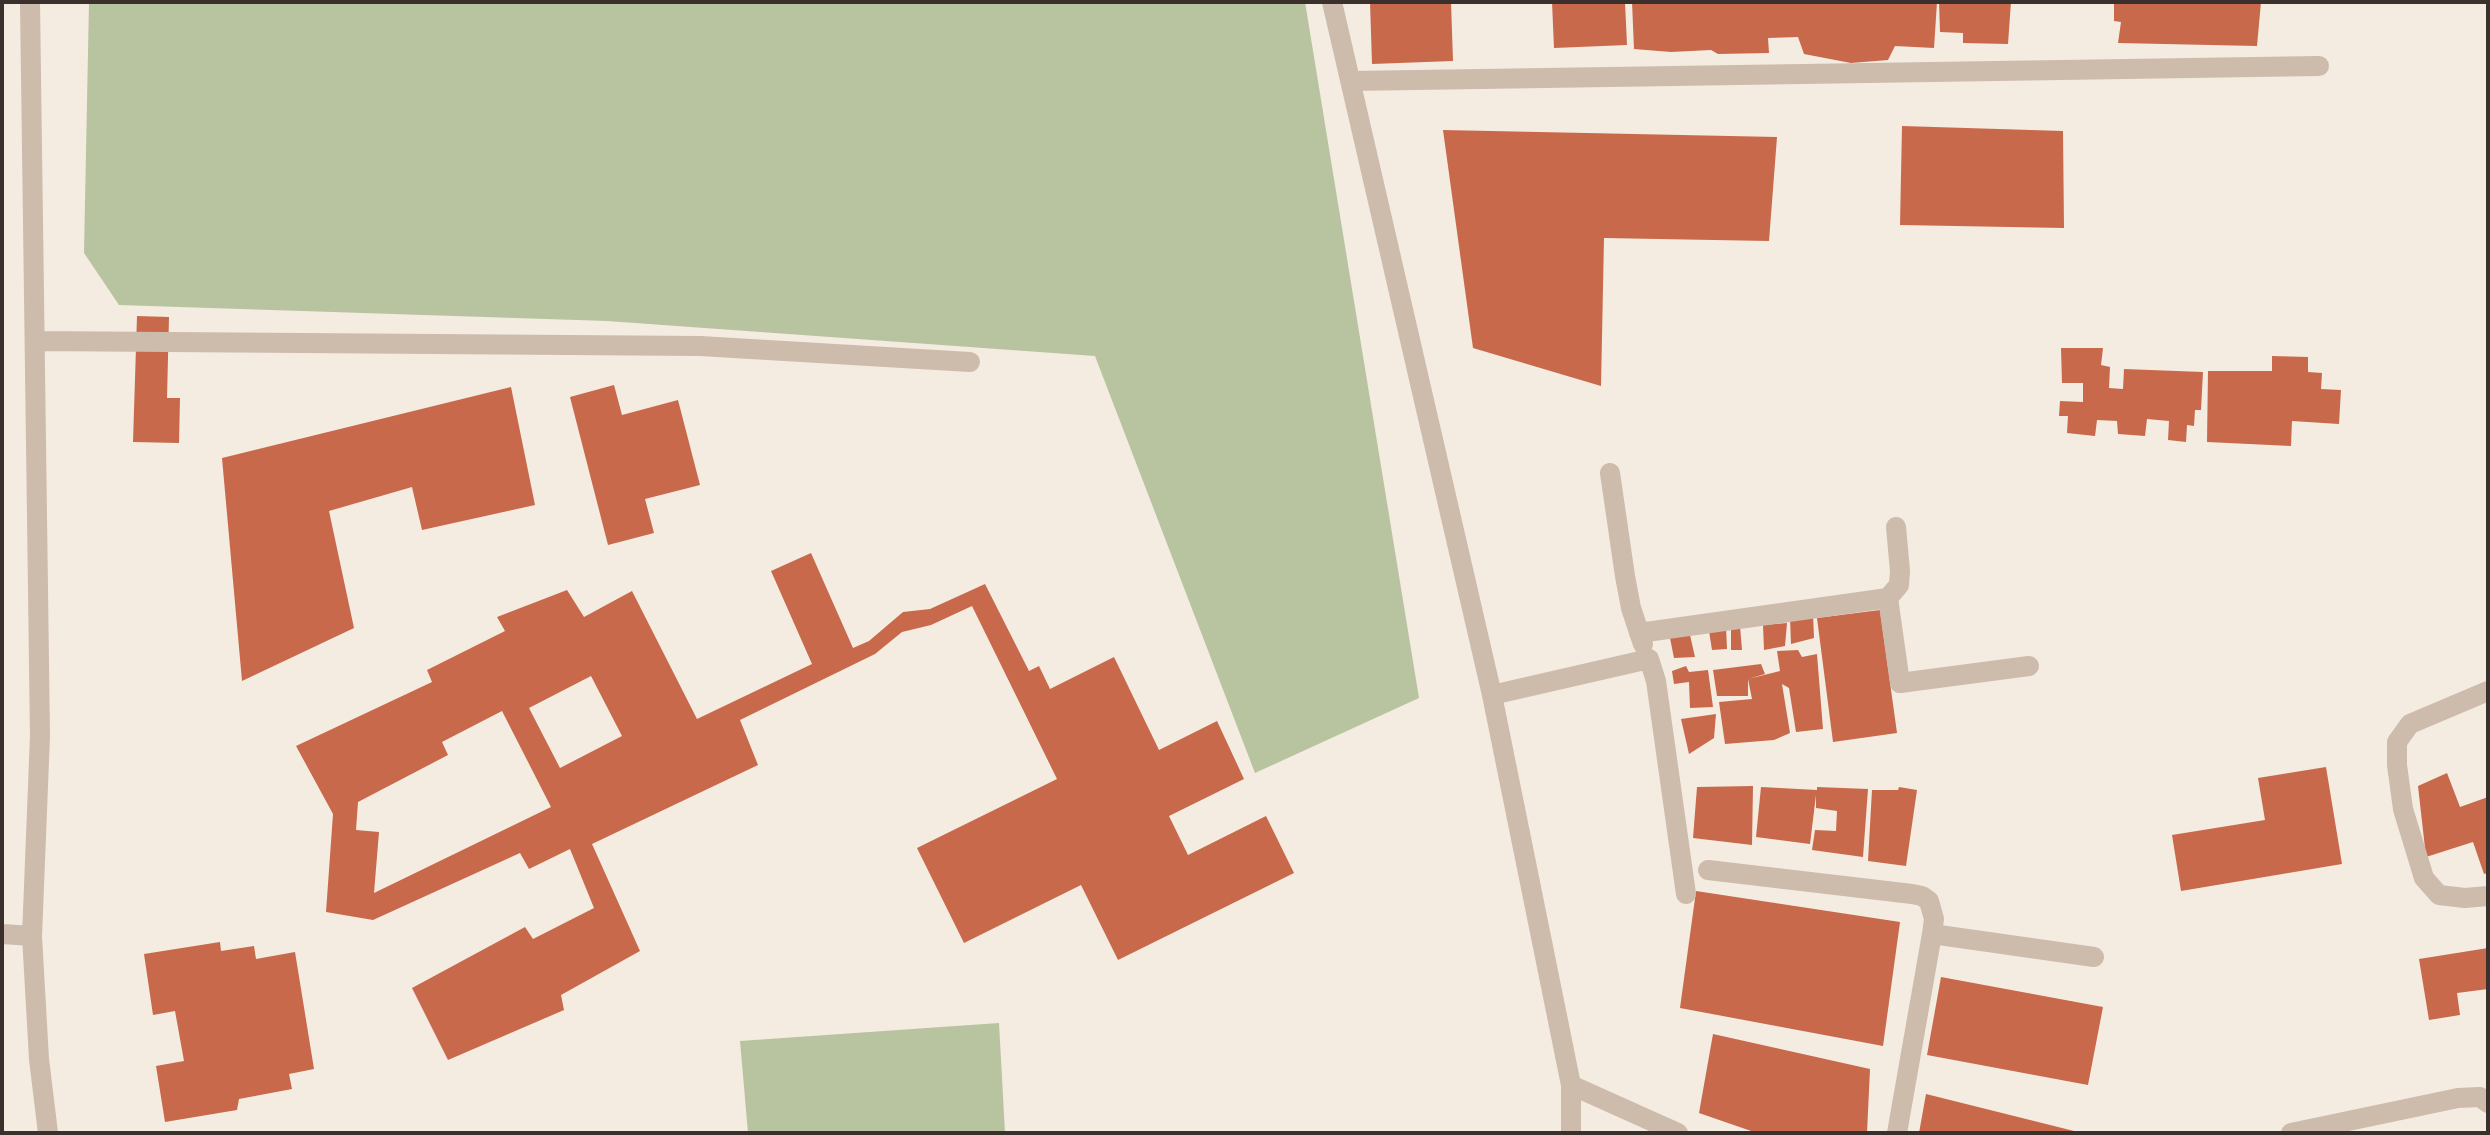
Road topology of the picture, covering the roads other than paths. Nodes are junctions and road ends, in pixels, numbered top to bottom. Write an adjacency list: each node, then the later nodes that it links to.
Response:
1 (30, 2): 5 (street)
2 (1332, 2): 4 (street)
3 (2319, 66): 4 (street)
4 (1351, 81): 14 (street)
5 (35, 341): 6 (street); 20 (street)
6 (970, 362)
7 (1610, 473): 10 (street)
8 (1896, 527): 9 (street)
9 (1888, 598): 10 (street); 12 (street)
10 (1639, 633): 11 (street)
11 (1649, 659): 14 (street); 16 (street)
12 (2029, 666)
13 (2488, 691): 17 (street)
14 (1492, 695): 22 (street)
15 (1708, 870): 19 (street)
16 (1686, 894)
17 (2488, 896)
18 (2, 934): 20 (street)
19 (1932, 934): 21 (street); 27 (street)
20 (32, 936): 24 (street)
21 (2094, 957)
22 (1571, 1085): 25 (street); 26 (street)
23 (2488, 1103): 28 (street)
24 (48, 1133)
25 (1571, 1133)
26 (1678, 1133)
27 (1897, 1133)
28 (2291, 1133)

